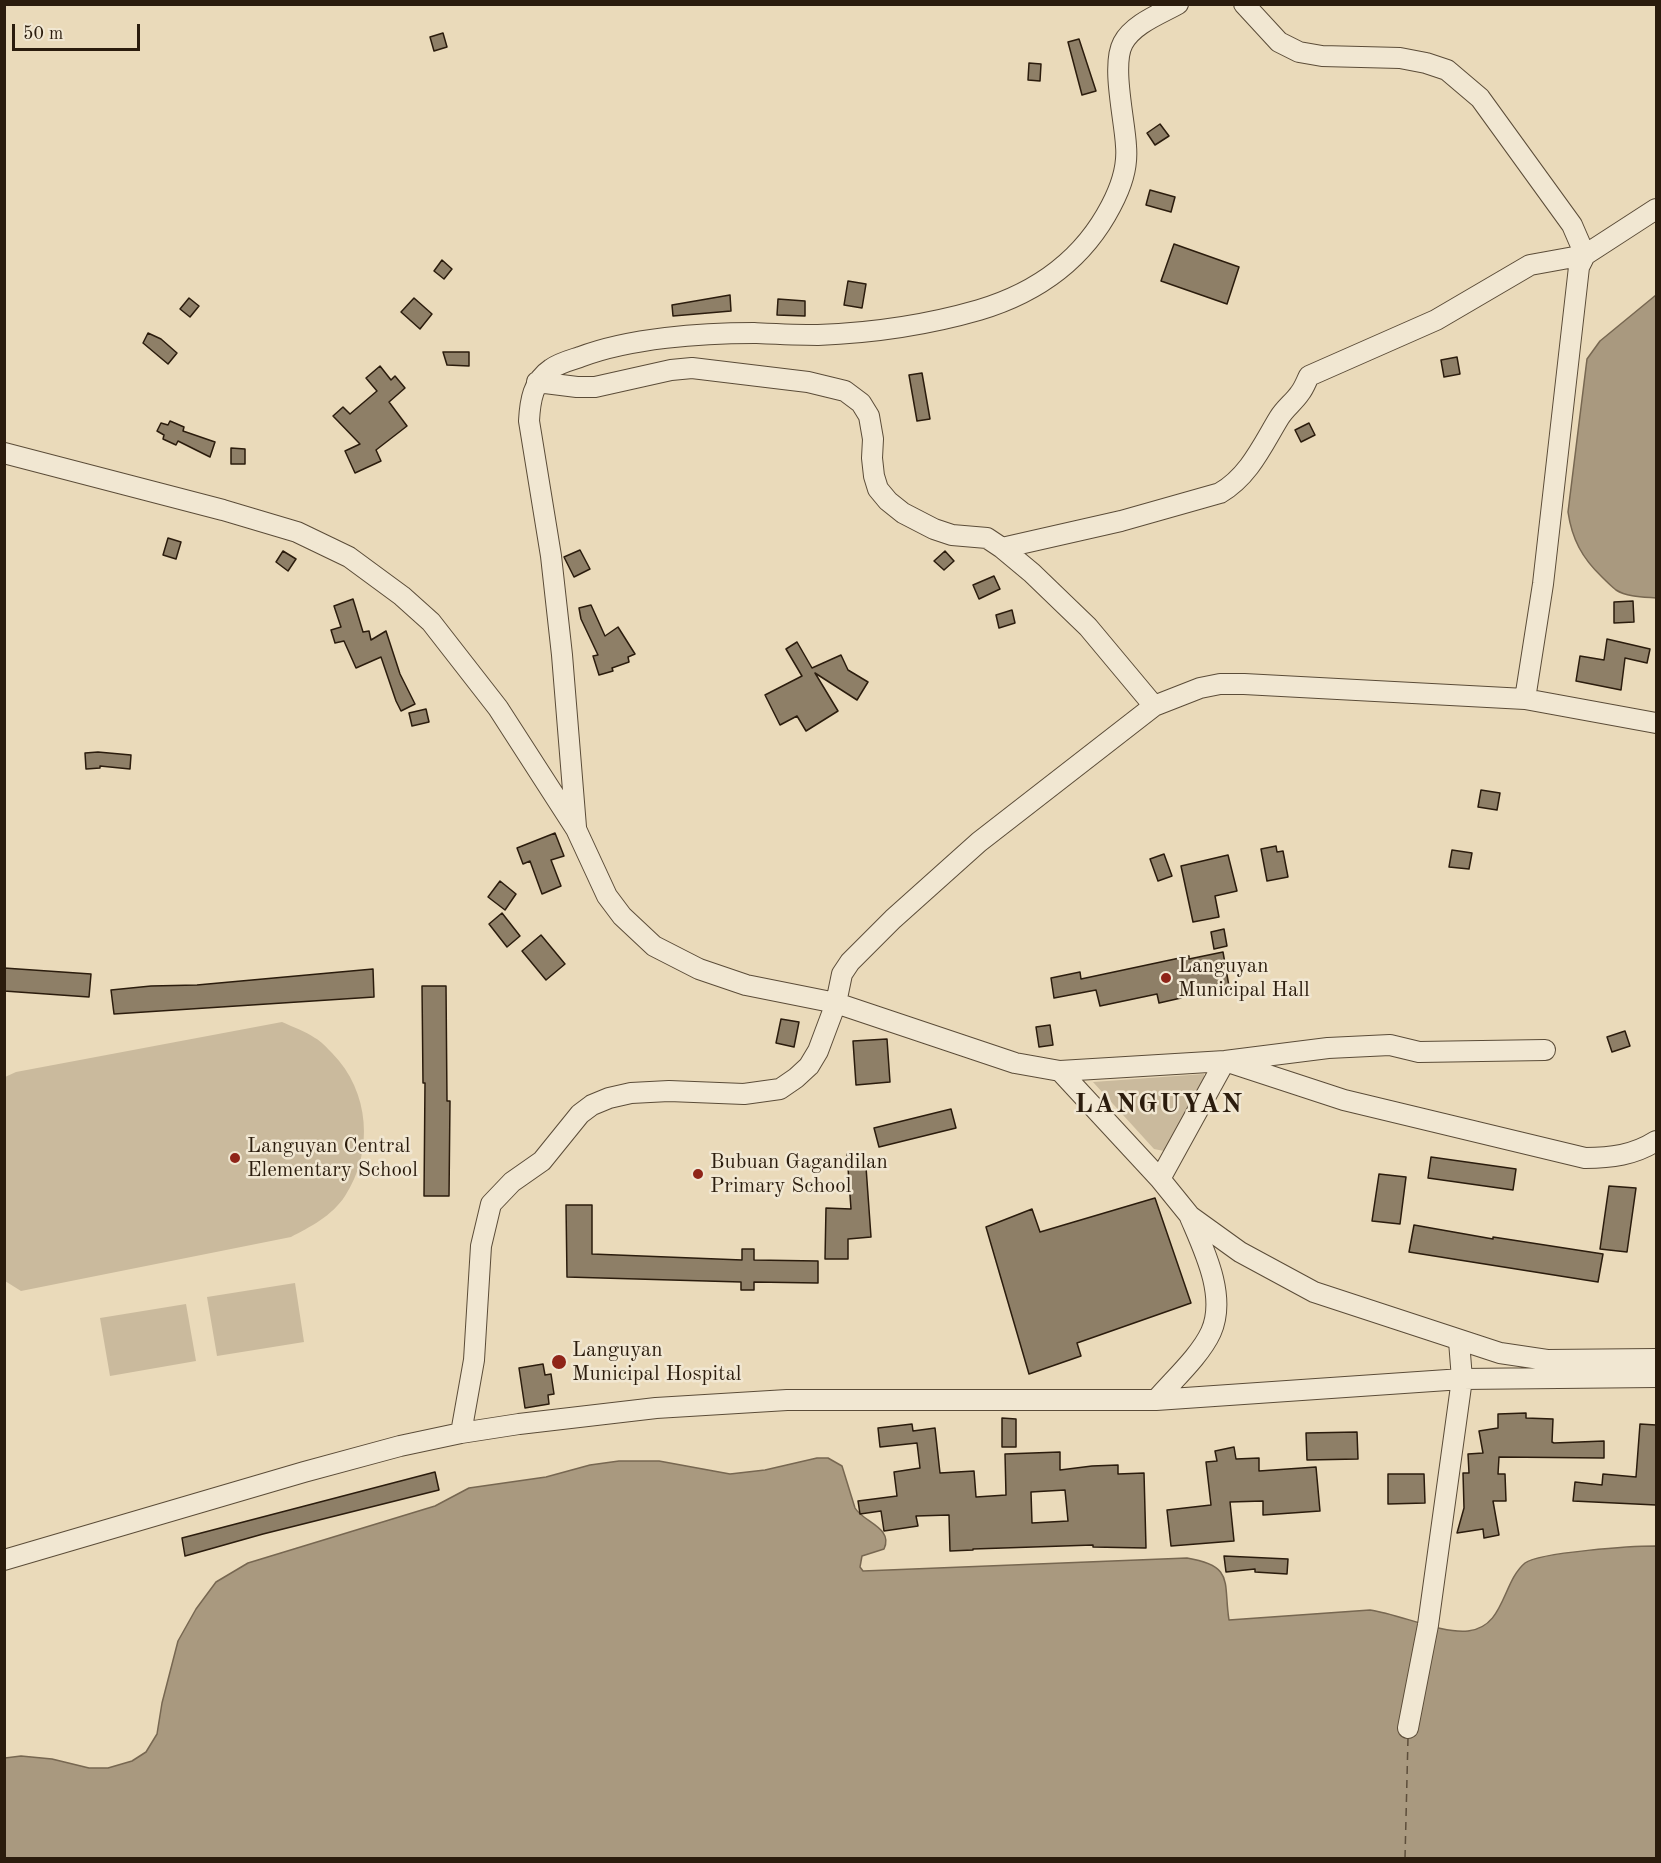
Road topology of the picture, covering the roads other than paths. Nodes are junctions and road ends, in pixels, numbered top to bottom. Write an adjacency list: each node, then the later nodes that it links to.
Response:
1 (1178, 4): 5 (street)
2 (1244, 4): 4 (street)
3 (1656, 209): 4 (street)
4 (1585, 255): 7 (street); 8 (street)
5 (537, 382): 7 (street); 11 (street)
6 (4, 453): 11 (street)
7 (1002, 548): 9 (street)
8 (1525, 699): 9 (street); 10 (street)
9 (1154, 706): 12 (street)
10 (1656, 723)
11 (576, 830): 12 (street)
12 (836, 1003): 15 (street); 25 (street)
13 (1545, 1050): 14 (street)
14 (1225, 1061): 15 (street); 16 (street); 17 (street)
15 (1060, 1071): 17 (street)
16 (1656, 1141)
17 (1160, 1179): 18 (street)
18 (1190, 1216): 19 (street); 24 (street)
19 (1459, 1341): 21 (street); 23 (street)
20 (1656, 1359): 21 (street)
21 (1547, 1369): 22 (street); 23 (street)
22 (1656, 1377)
23 (1462, 1379): 24 (street); 27 (street)
24 (1156, 1400): 25 (street)
25 (461, 1433): 26 (street)
26 (4, 1560)
27 (1408, 1728)

